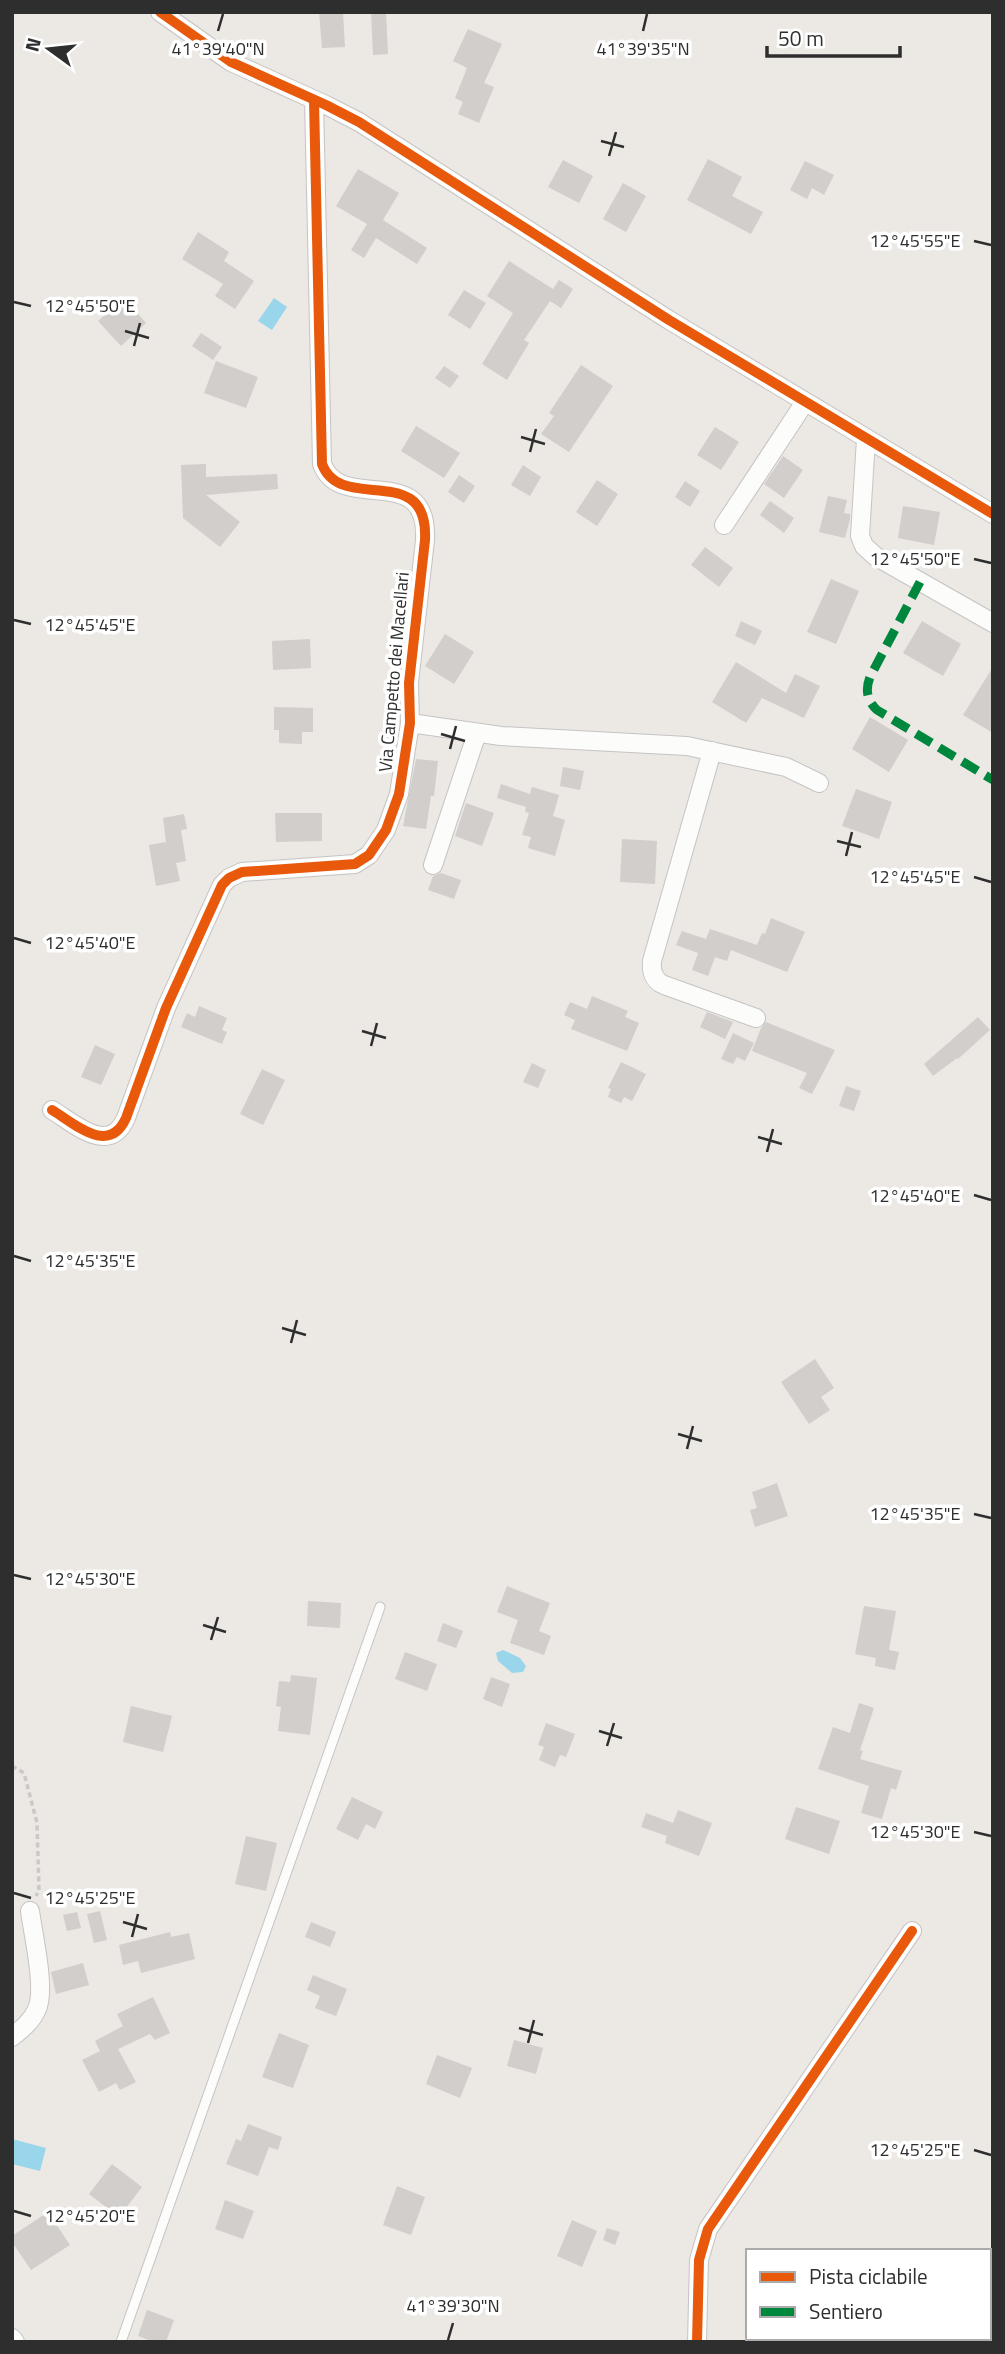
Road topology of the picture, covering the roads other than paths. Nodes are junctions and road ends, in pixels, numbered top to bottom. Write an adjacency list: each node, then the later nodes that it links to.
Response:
1 (160, 12): 2 (street)
2 (314, 100): 3 (street); 8 (street, Via Campetto dei Macellari)
3 (805, 402): 4 (street); 6 (street)
4 (866, 439): 5 (street); 7 (street)
5 (993, 514)
6 (724, 525)
7 (993, 623)
8 (410, 723): 9 (street, Via Campetto dei Macellari); 14 (street, Via Campetto dei Macellari)
9 (477, 733): 10 (street, Via Campetto dei Macellari); 12 (street)
10 (712, 751): 11 (street, Via Campetto dei Macellari); 13 (street)
11 (819, 783)
12 (433, 865)
13 (756, 1018)
14 (51, 1111)
15 (380, 1606): 19 (lane)
16 (30, 1911): 18 (street)
17 (912, 1931): 20 (street)
18 (12, 2037)
19 (121, 2342)
20 (697, 2342)

